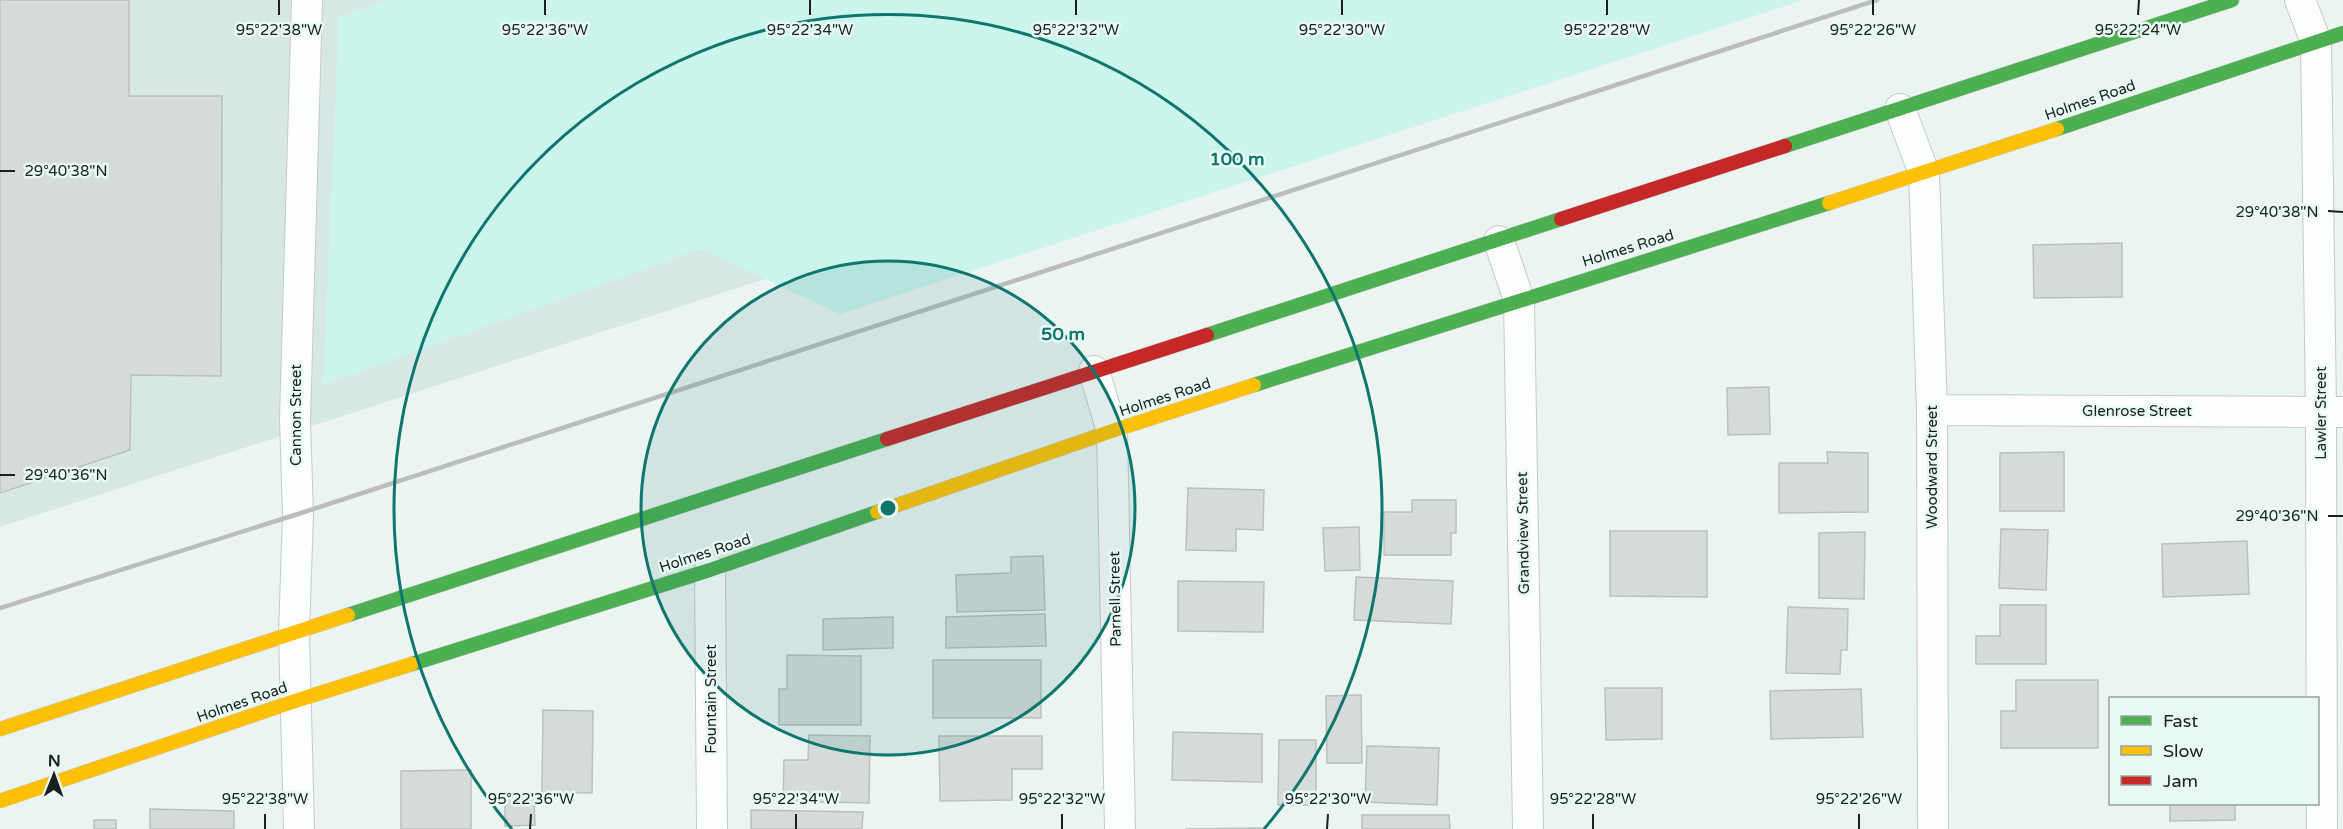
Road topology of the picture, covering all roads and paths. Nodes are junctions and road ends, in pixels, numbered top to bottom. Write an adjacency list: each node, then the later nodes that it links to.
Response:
1 (307, 0): 14 (street, Cannon Street)
2 (2232, 0): 5 (main road)
3 (2300, 0): 4 (street, Lawler Street)
4 (2329, 37): 6 (main road, Holmes Road); 11 (street, Lawler Street)
5 (1900, 109): 6 (street, Woodward Street); 7 (main road)
6 (1924, 173): 8 (main road, Holmes Road); 10 (street, Woodward Street)
7 (1499, 241): 8 (street, Grandview Street); 9 (main road)
8 (1519, 300): 12 (main road, Holmes Road); 21 (street, Grandview Street)
9 (1094, 371): 12 (street, Parnell Street); 14 (main road)
10 (1932, 410): 11 (street, Glenrose Street); 22 (street, Woodward Street)
11 (2332, 412): 23 (street, Lawler Street)
12 (1112, 431): 13 (main road, Holmes Road); 20 (street, Parnell Street)
13 (710, 570): 15 (main road, Holmes Road); 19 (street, Fountain Street)
14 (294, 633): 15 (street, Cannon Street); 16 (main road)
15 (295, 701): 17 (main road, Holmes Road); 18 (street, Cannon Street)
16 (0, 729)
17 (0, 801)
18 (299, 829)
19 (712, 829)
20 (1120, 829)
21 (1528, 829)
22 (1933, 829)
23 (2322, 829)

